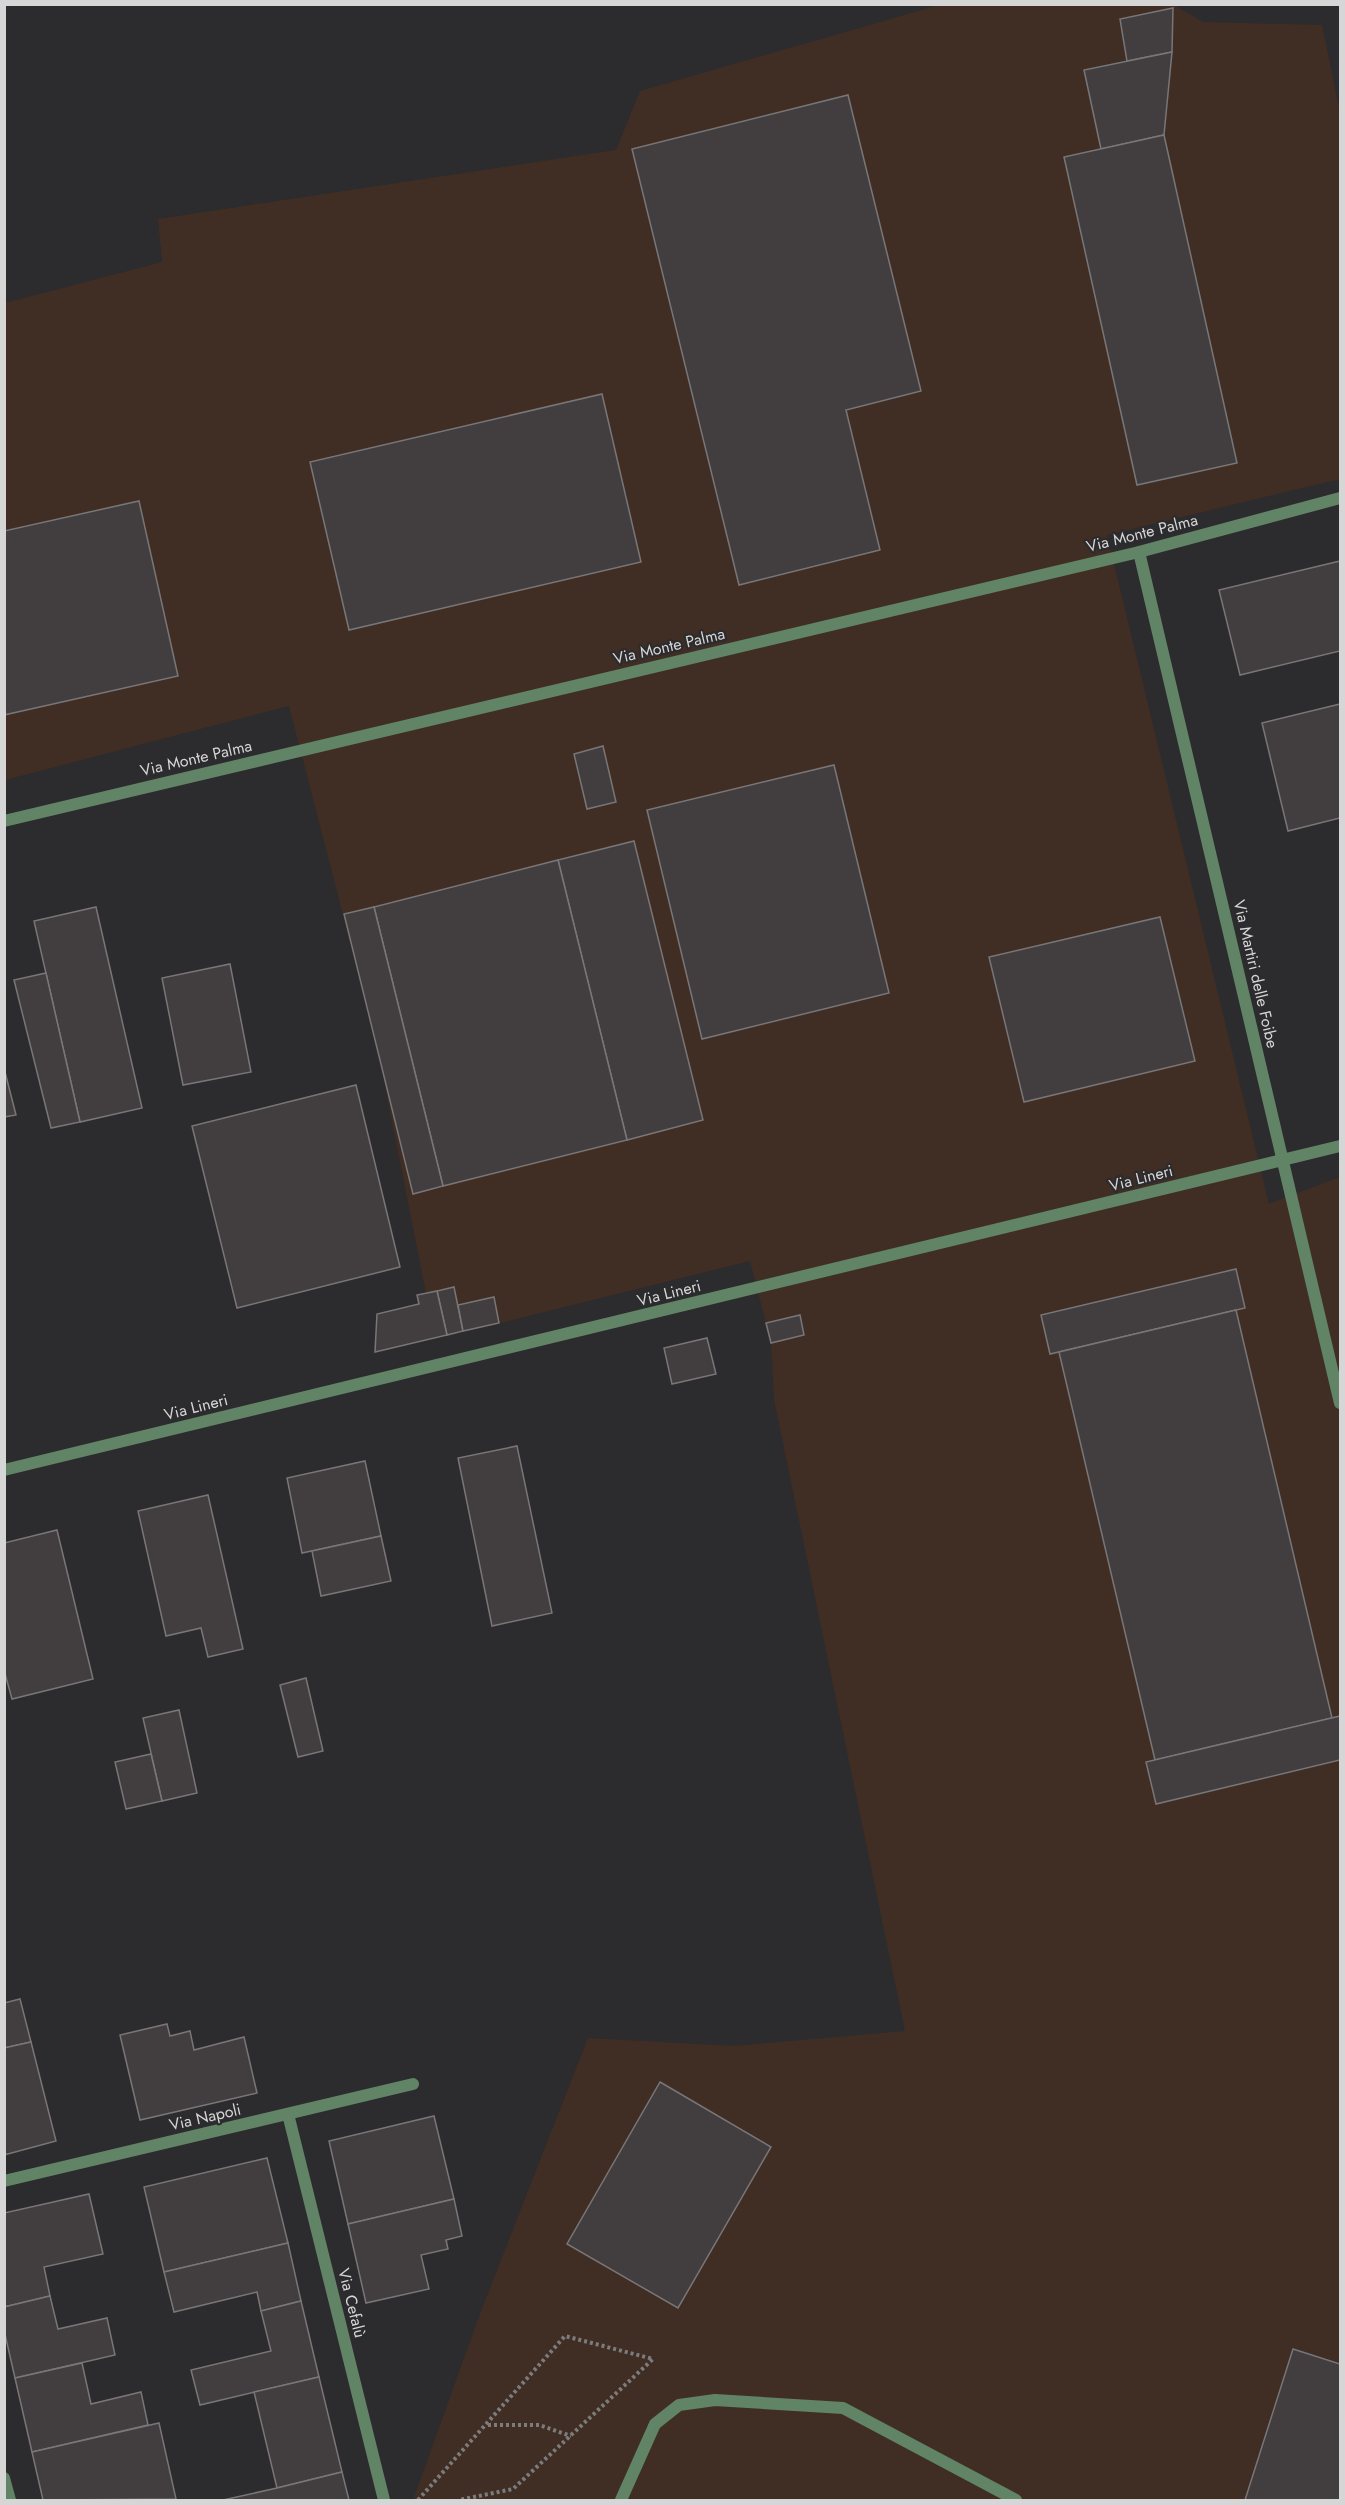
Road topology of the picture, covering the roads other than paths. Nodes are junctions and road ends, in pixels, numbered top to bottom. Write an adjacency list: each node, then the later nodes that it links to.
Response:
1 (1341, 498): 2 (street, Via Monte Palma)
2 (1140, 552): 3 (street, Via Monte Palma); 5 (street, Via Martiri delle Foibe)
3 (4, 820)
4 (1341, 1146): 5 (street, Via Lineri)
5 (1282, 1160): 6 (street, Via Martiri delle Foibe); 7 (street, Via Lineri)
6 (1341, 1403)
7 (4, 1470)
8 (413, 2084): 9 (street, Via Napoli)
9 (288, 2114): 10 (street, Via Napoli); 13 (street, Via Cefalù)
10 (4, 2181)
11 (4, 2478): 12 (street)
12 (10, 2500)
13 (384, 2500)
14 (621, 2500): 15 (street)
15 (1016, 2500)

